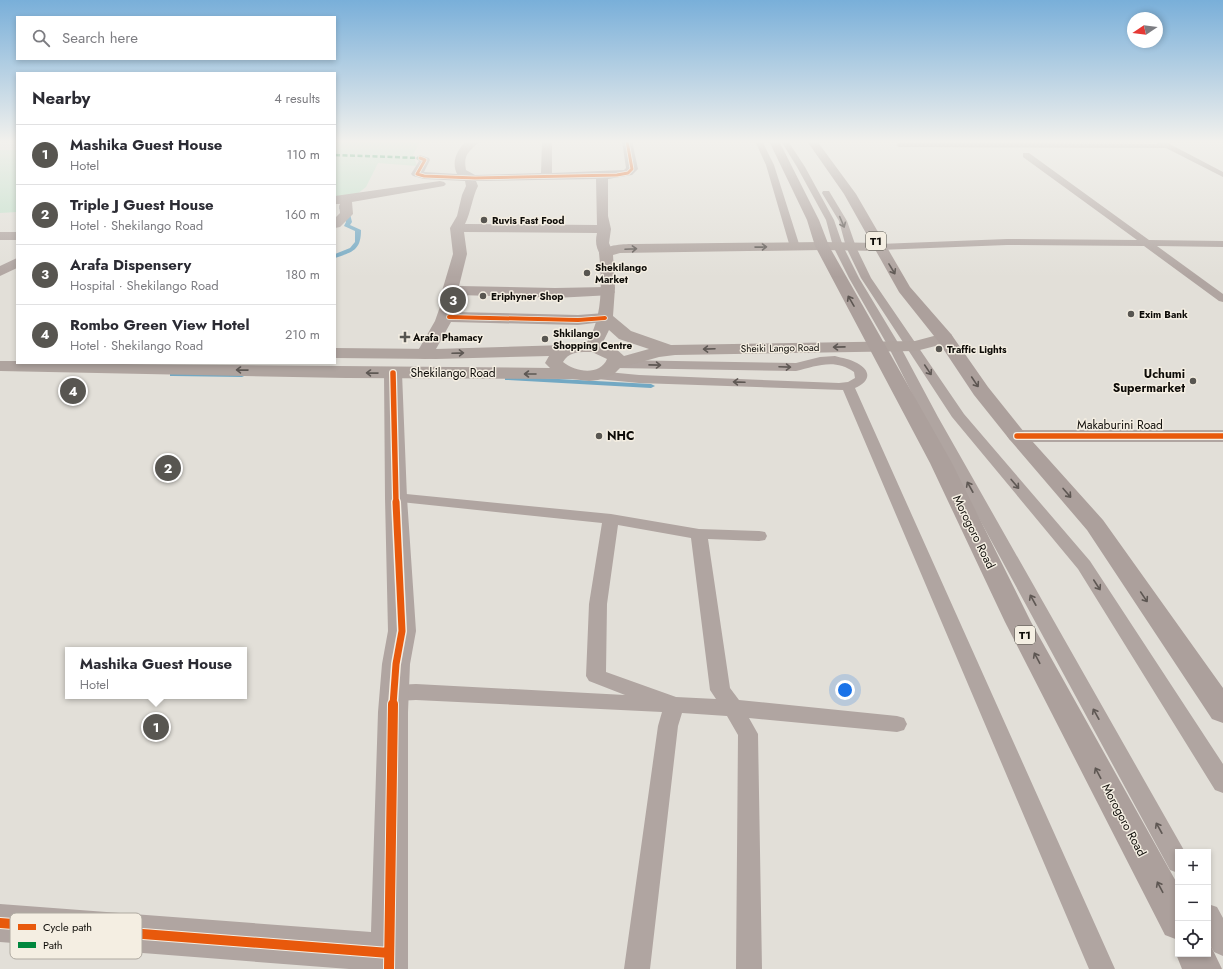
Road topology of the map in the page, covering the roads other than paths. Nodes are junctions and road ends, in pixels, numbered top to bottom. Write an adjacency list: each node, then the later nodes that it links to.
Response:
1 (425, 186): 9 (street)
2 (472, 186): 11 (street)
3 (602, 186): 12 (street)
4 (776, 186): 19 (lane)
5 (812, 186): 18 (lane, Morogoro Road)
6 (821, 186): 18 (lane, Morogoro Road, one-way to 18)
7 (844, 186): 20 (highway, T1)
8 (1069, 186): 15 (lane)
9 (341, 200): 10 (street)
10 (336, 223)
11 (457, 228): 12 (street); 16 (street)
12 (604, 228): 21 (street)
13 (0, 236): 14 (street)
14 (16, 236)
15 (1146, 243): 17 (lane); 20 (lane); 26 (lane)
16 (460, 244): 24 (street); 38 (street)
17 (1223, 244)
18 (837, 246): 19 (main road); 20 (main road); 30 (highway, Morogoro Road / T1, one-way to 18); 31 (lane, Morogoro Road)
19 (795, 247): 21 (main road, one-way to 19)
20 (879, 247): 29 (highway, T1, one-way to 29)
21 (606, 253): 25 (main road)
22 (16, 263): 23 (street)
23 (0, 272)
24 (456, 290): 25 (street); 27 (street)
25 (607, 292): 28 (main road)
26 (1223, 299)
27 (449, 317): 28 (street); 38 (street)
28 (605, 318): 32 (main road); 35 (main road)
29 (945, 338): 31 (main road, Sheiki Lango Road); 45 (highway, T1, one-way to 45)
30 (886, 346): 31 (main road, Sheiki Lango Road); 35 (main road, Sheiki Lango Road, one-way to 35); 57 (lane, Morogoro Road, one-way to 30); 58 (highway, Morogoro Road / T1, one-way to 30)
31 (912, 346): 56 (lane, Morogoro Road, one-way to 56)
32 (592, 347): 34 (main road, Shekilango Road); 39 (main road)
33 (0, 350): 36 (main road)
34 (565, 350): 38 (main road, Shekilango Road, one-way to 34); 42 (main road)
35 (668, 350): 39 (main road, Sheiki Lango Road)
36 (16, 351)
37 (336, 353): 38 (main road, Shekilango Road)
38 (430, 354)
39 (616, 364): 43 (main road, Sheiki Lango Road); 44 (lane, one-way to 44)
40 (0, 366): 41 (main road, Shekilango Road, one-way to 40)
41 (393, 373): 42 (main road, Shekilango Road, one-way to 41); 47 (street)
42 (569, 374): 43 (main road, Shekilango Road)
43 (597, 375): 44 (lane, one-way to 43)
44 (848, 386): 68 (lane)
45 (1017, 436): 46 (street, Makaburini Road); 54 (highway, T1, one-way to 54)
46 (1223, 436)
47 (396, 498): 48 (lane); 51 (street)
48 (611, 519): 49 (lane); 52 (lane)
49 (699, 534): 50 (lane); 53 (lane)
50 (759, 536)
51 (395, 693): 52 (lane); 65 (street)
52 (675, 705): 53 (lane); 66 (lane)
53 (733, 708): 55 (lane); 67 (lane)
54 (1223, 711)
55 (897, 724)
56 (1223, 783)
57 (1175, 857)
58 (1177, 921)
59 (1211, 921): 63 (lane)
60 (0, 923): 61 (street)
61 (10, 924)
62 (142, 937): 65 (street)
63 (1223, 943)
64 (1197, 957): 69 (highway)
65 (389, 961)
66 (637, 969)
67 (749, 969)
68 (1102, 969)
69 (1203, 969)

